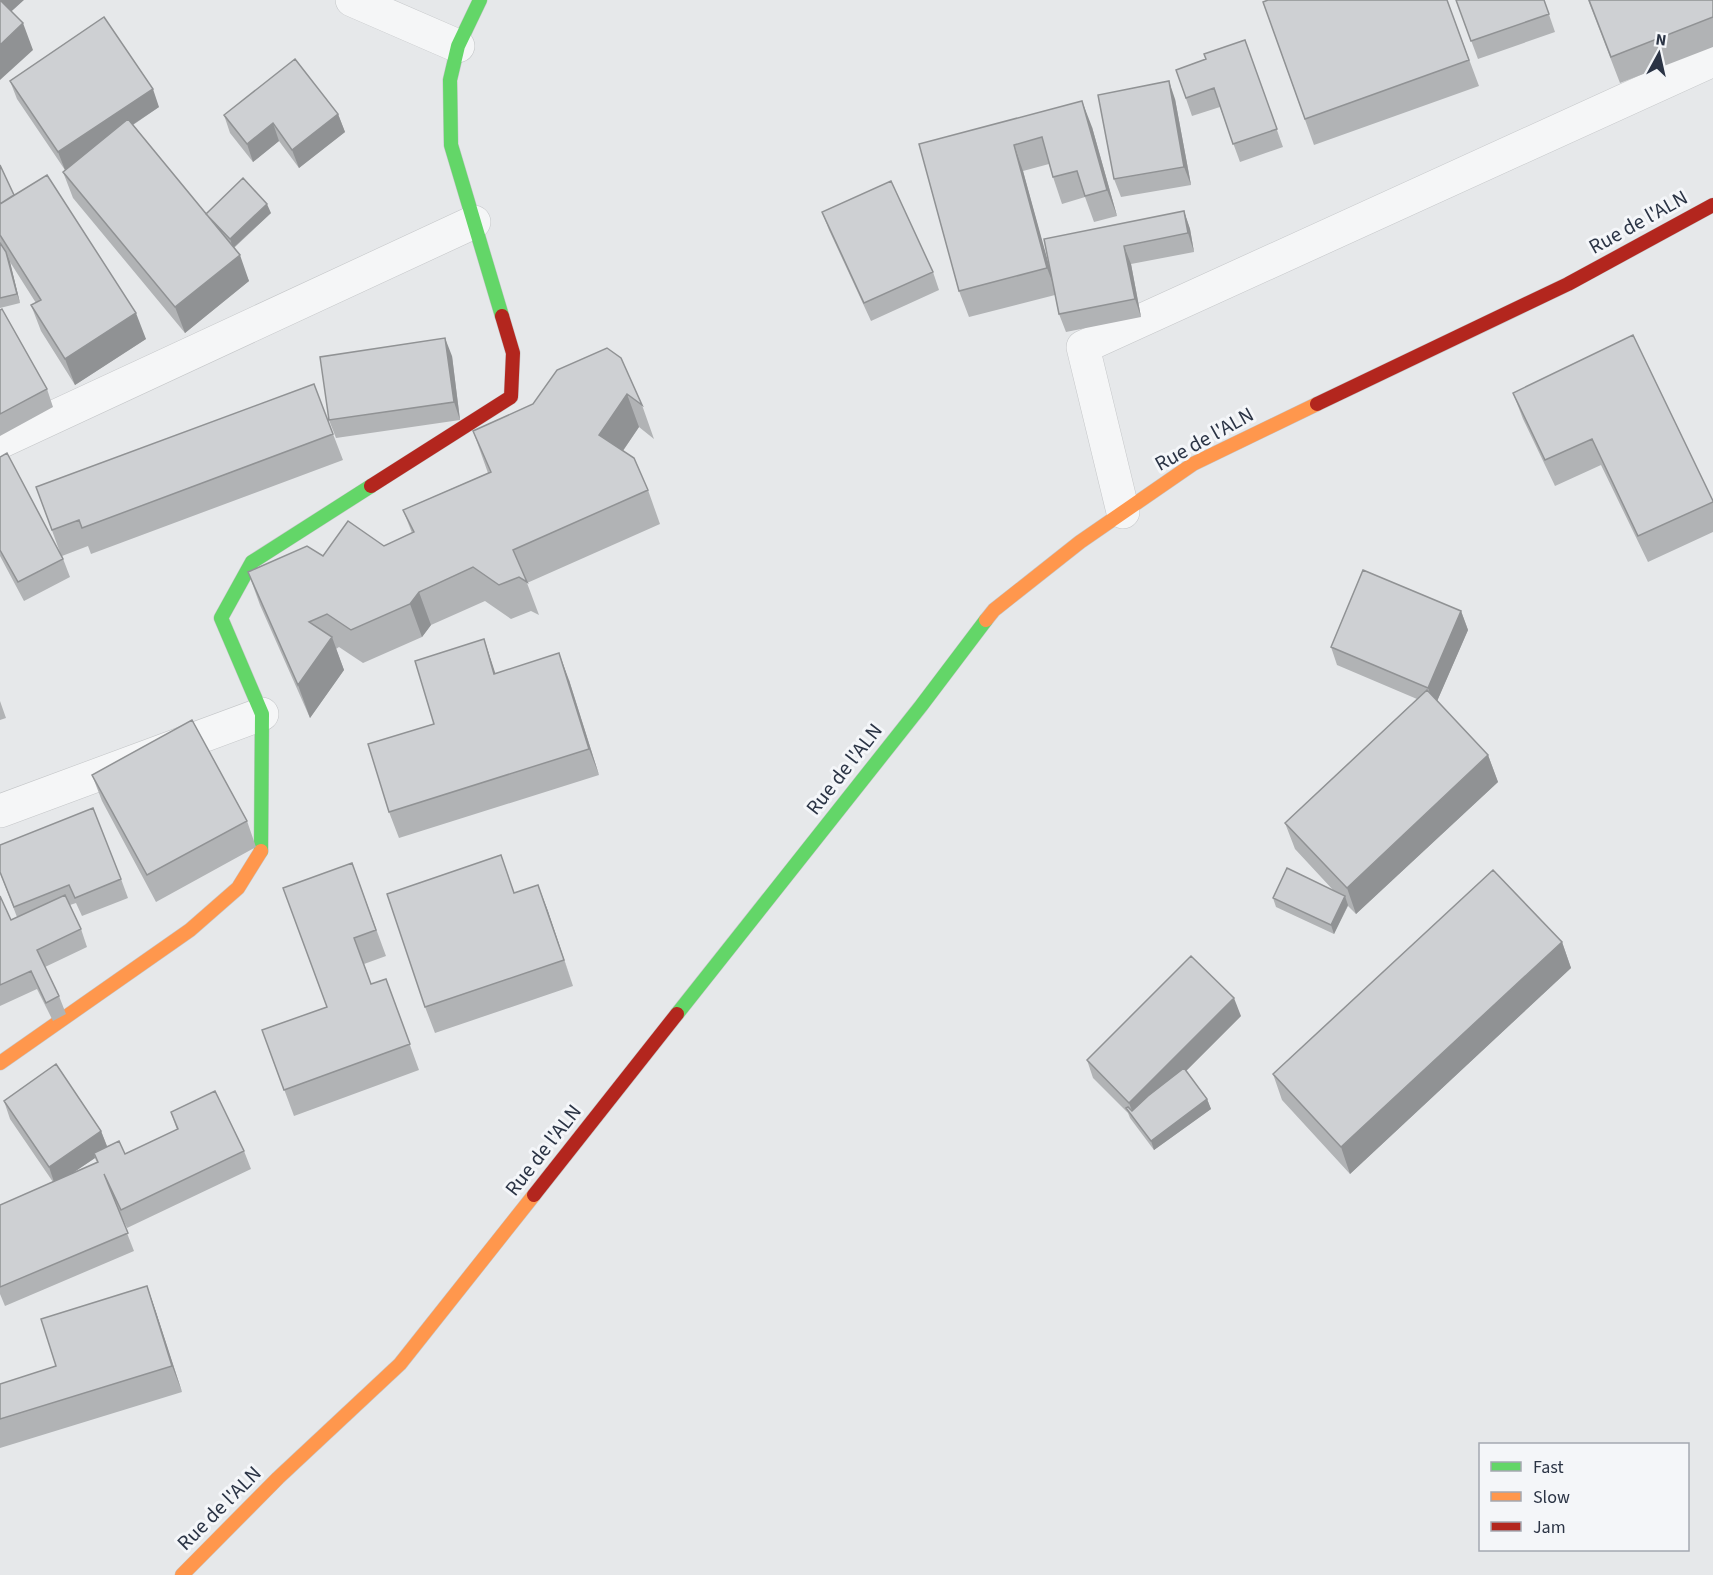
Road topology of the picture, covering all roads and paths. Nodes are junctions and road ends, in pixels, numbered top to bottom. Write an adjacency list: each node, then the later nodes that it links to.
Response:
1 (352, 0): 3 (street)
2 (480, 0): 3 (main road)
3 (458, 46): 6 (main road)
4 (1713, 60): 8 (street)
5 (1713, 205): 8 (main road, Rue de l'ALN)
6 (474, 222): 7 (street); 9 (main road)
7 (0, 442)
8 (1123, 512): 12 (main road, Rue de l'ALN)
9 (262, 714): 10 (street); 11 (main road)
10 (0, 811)
11 (0, 1063)
12 (182, 1575)

